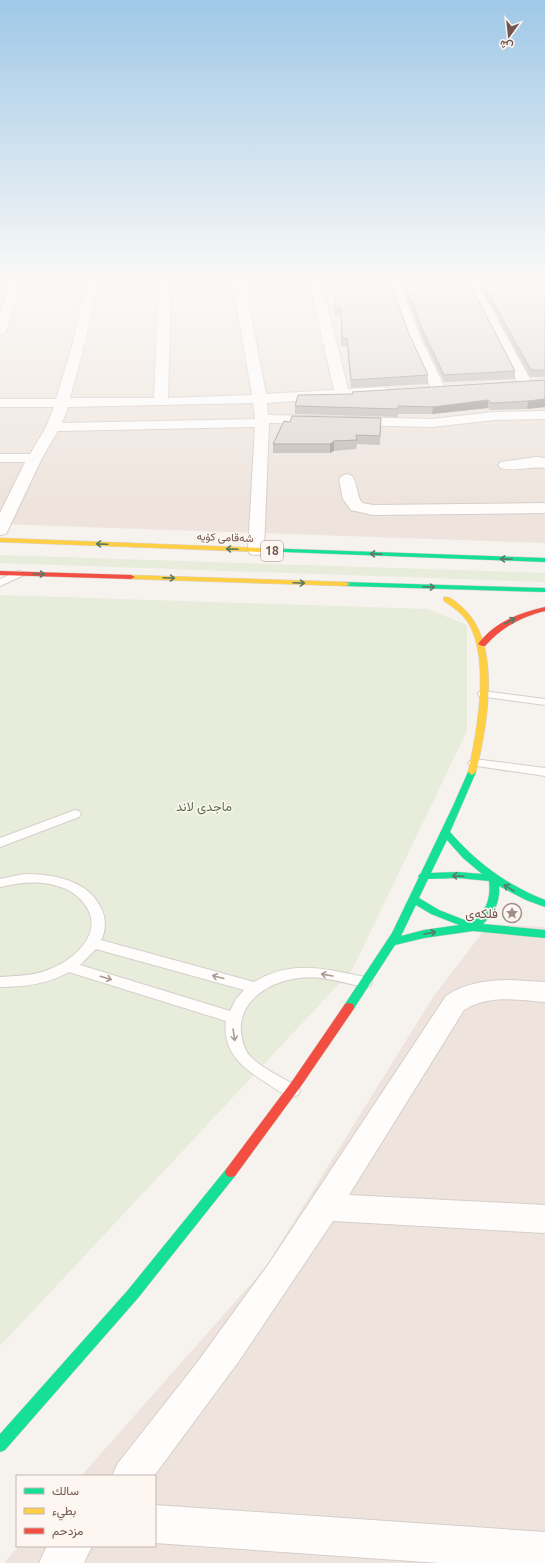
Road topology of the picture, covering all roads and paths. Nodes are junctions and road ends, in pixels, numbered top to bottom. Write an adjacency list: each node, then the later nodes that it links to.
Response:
1 (75, 357): 16 (street)
2 (163, 357): 14 (street)
3 (252, 357): 13 (street)
4 (333, 357): 12 (street)
5 (423, 357): 9 (street)
6 (515, 357): 7 (street)
7 (509, 384)
8 (454, 387): 9 (street)
9 (438, 388): 10 (street)
10 (422, 389)
11 (398, 390): 12 (street)
12 (342, 394): 13 (street)
13 (260, 399): 14 (street); 18 (street)
14 (161, 402): 16 (street)
15 (0, 403): 16 (street)
16 (62, 403): 19 (street)
17 (545, 415): 18 (street)
18 (262, 421): 19 (street); 28 (street)
19 (53, 427): 21 (street)
20 (0, 458): 21 (street)
21 (36, 458): 26 (street)
22 (545, 463): 23 (street)
23 (506, 465)
24 (347, 479): 25 (street)
25 (545, 508)
26 (0, 530)
27 (0, 540): 28 (main road, شەقامی کۆیە / 18, one-way to 27)
28 (256, 550): 29 (main road, شەقامی کۆیە / 18, one-way to 28)
29 (545, 559)
30 (0, 573): 31 (main road)
31 (19, 574): 32 (lane); 33 (main road, one-way to 33)
32 (0, 583)
33 (339, 584): 34 (main road, one-way to 34); 35 (main road)
34 (545, 590)
35 (427, 596)
36 (461, 600): 39 (main road)
37 (523, 604): 38 (main road)
38 (545, 607): 39 (main road, one-way to 38)
39 (482, 644): 40 (main road)
40 (483, 694): 41 (lane); 42 (main road)
41 (545, 702)
42 (474, 763): 43 (lane); 45 (main road)
43 (545, 772)
44 (75, 814): 46 (lane)
45 (445, 832): 47 (main road); 48 (main road)
46 (0, 843)
47 (424, 876): 48 (main road, one-way to 47); 50 (main road)
48 (493, 878): 51 (main road, one-way to 48); 52 (main road)
49 (0, 883): 55 (lane)
50 (413, 899): 52 (main road); 54 (main road)
51 (545, 904)
52 (473, 928): 53 (main road); 54 (main road, one-way to 52)
53 (545, 934)
54 (392, 942): 58 (main road)
55 (93, 943): 56 (lane); 59 (lane, one-way to 55)
56 (69, 967): 57 (lane); 61 (lane, one-way to 61)
57 (0, 982)
58 (365, 982): 59 (lane, one-way to 59); 62 (main road)
59 (256, 988): 61 (lane)
60 (545, 992): 63 (street)
61 (234, 1018): 62 (lane, one-way to 62)
62 (292, 1091): 65 (main road)
63 (324, 1207): 64 (street); 66 (street)
64 (545, 1219)
65 (0, 1445)
66 (132, 1475)
67 (156, 1524): 69 (street)
68 (72, 1547): 70 (street)
69 (545, 1551)
70 (58, 1563)

